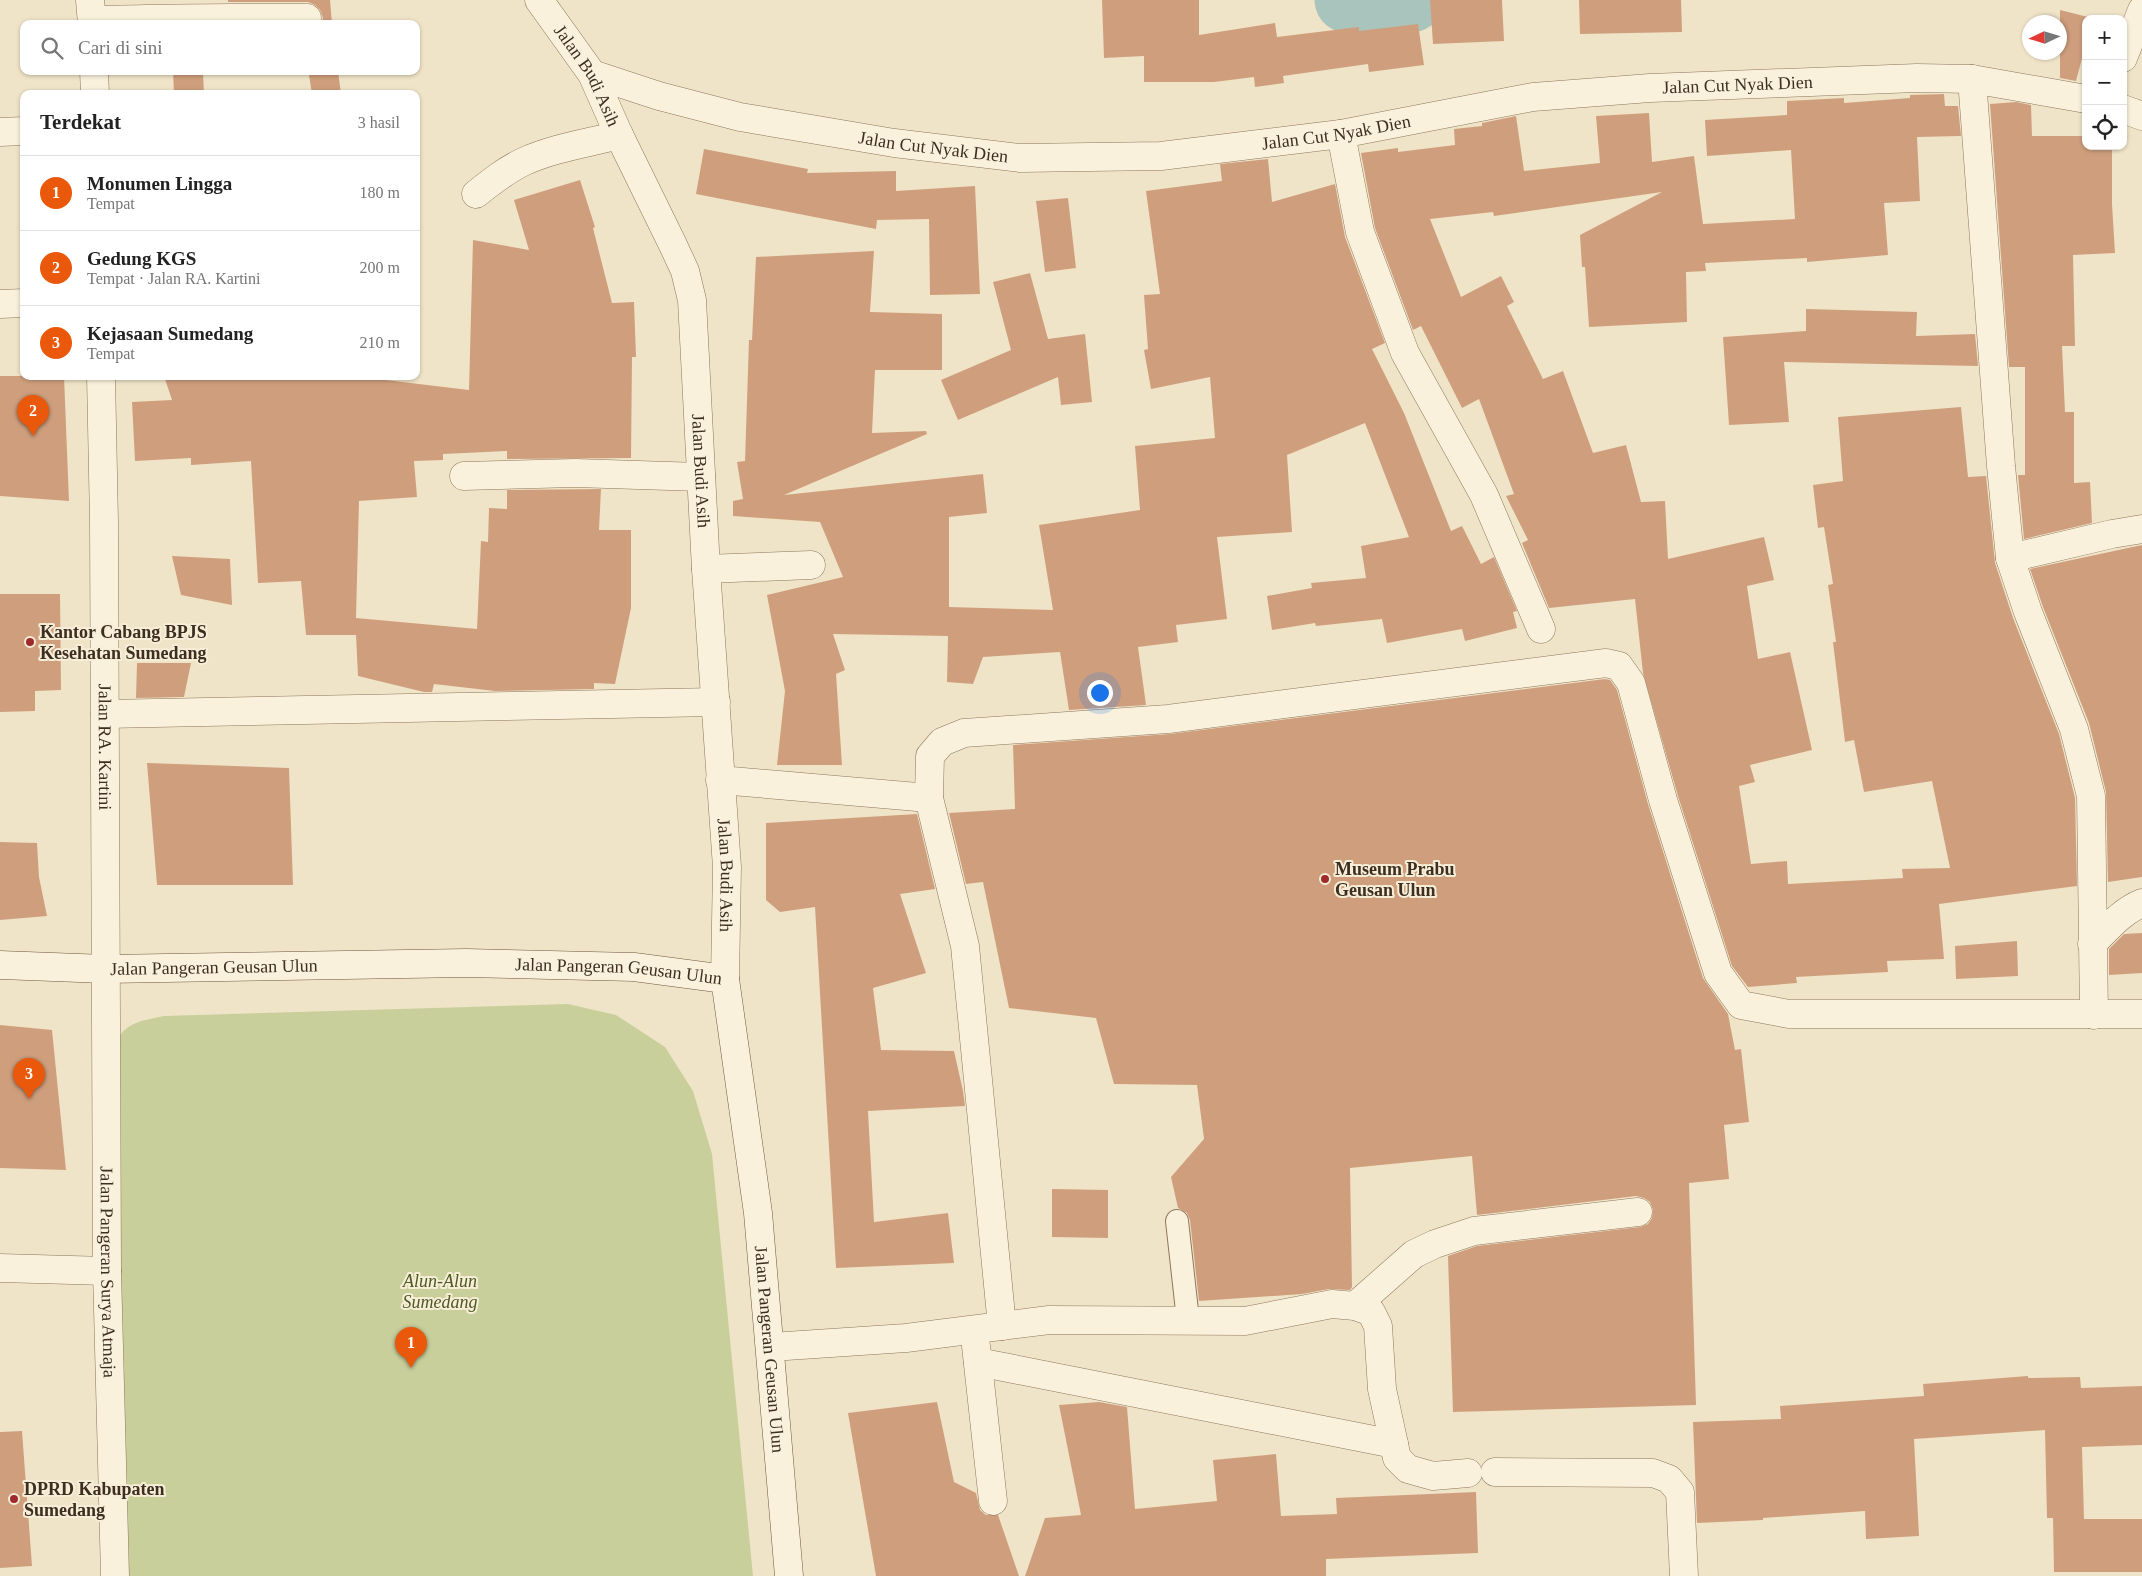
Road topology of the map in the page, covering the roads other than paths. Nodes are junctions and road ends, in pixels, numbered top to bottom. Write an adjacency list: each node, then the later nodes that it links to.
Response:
1 (539, 0): 6 (street, Jalan Budi Asih)
2 (92, 14): 3 (street)
3 (308, 18)
4 (2137, 21): 5 (street)
5 (2127, 47)
6 (592, 74): 15 (street, Jalan Cut Nyak Dien); 16 (street, Jalan Budi Asih)
7 (94, 75): 9 (street)
8 (1972, 79): 10 (street, Jalan Cut Nyak Dien); 15 (street, Jalan Cut Nyak Dien); 24 (street)
9 (95, 90)
10 (2082, 98)
11 (2127, 110): 12 (street)
12 (2142, 116)
13 (20, 131): 14 (street)
14 (0, 132)
15 (1341, 134): 27 (street)
16 (620, 135): 17 (street); 22 (street, Jalan Budi Asih)
17 (476, 194)
18 (20, 303): 19 (street)
19 (0, 304)
20 (101, 380): 29 (street, Jalan RA. Kartini)
21 (464, 476): 22 (street)
22 (701, 477): 26 (street, Jalan Budi Asih)
23 (2142, 530): 24 (street)
24 (2010, 558): 33 (street)
25 (811, 565): 26 (street)
26 (706, 570): 28 (street, Jalan Budi Asih)
27 (1542, 629)
28 (716, 702): 29 (street); 30 (street, Jalan Budi Asih)
29 (105, 714): 35 (street, Jalan RA. Kartini)
30 (720, 780): 31 (street); 36 (street, Jalan Budi Asih)
31 (929, 798): 38 (street); 45 (street)
32 (2142, 903): 33 (street)
33 (2092, 944): 38 (street)
34 (0, 965): 35 (street, Jalan Pangeran Geusan Ulun)
35 (106, 969): 36 (street, Jalan Pangeran Geusan Ulun); 42 (street, Jalan Pangeran Surya Atmaja)
36 (725, 979): 47 (street, Jalan Pangeran Geusan Ulun)
37 (2142, 1014): 38 (street)
38 (2094, 1015)
39 (1638, 1212): 43 (street)
40 (1177, 1221): 44 (lane)
41 (0, 1268): 42 (street)
42 (107, 1271): 51 (street, Jalan Pangeran Surya Atmaja)
43 (1355, 1306): 44 (street); 49 (street)
44 (1188, 1320): 45 (street)
45 (1002, 1326): 46 (street)
46 (974, 1329): 47 (street); 48 (street)
47 (771, 1347): 52 (street, Jalan Pangeran Geusan Ulun)
48 (978, 1362): 49 (street); 50 (street)
49 (1394, 1444): 53 (street)
50 (993, 1501)
51 (115, 1576)
52 (789, 1576)
53 (1684, 1576)

